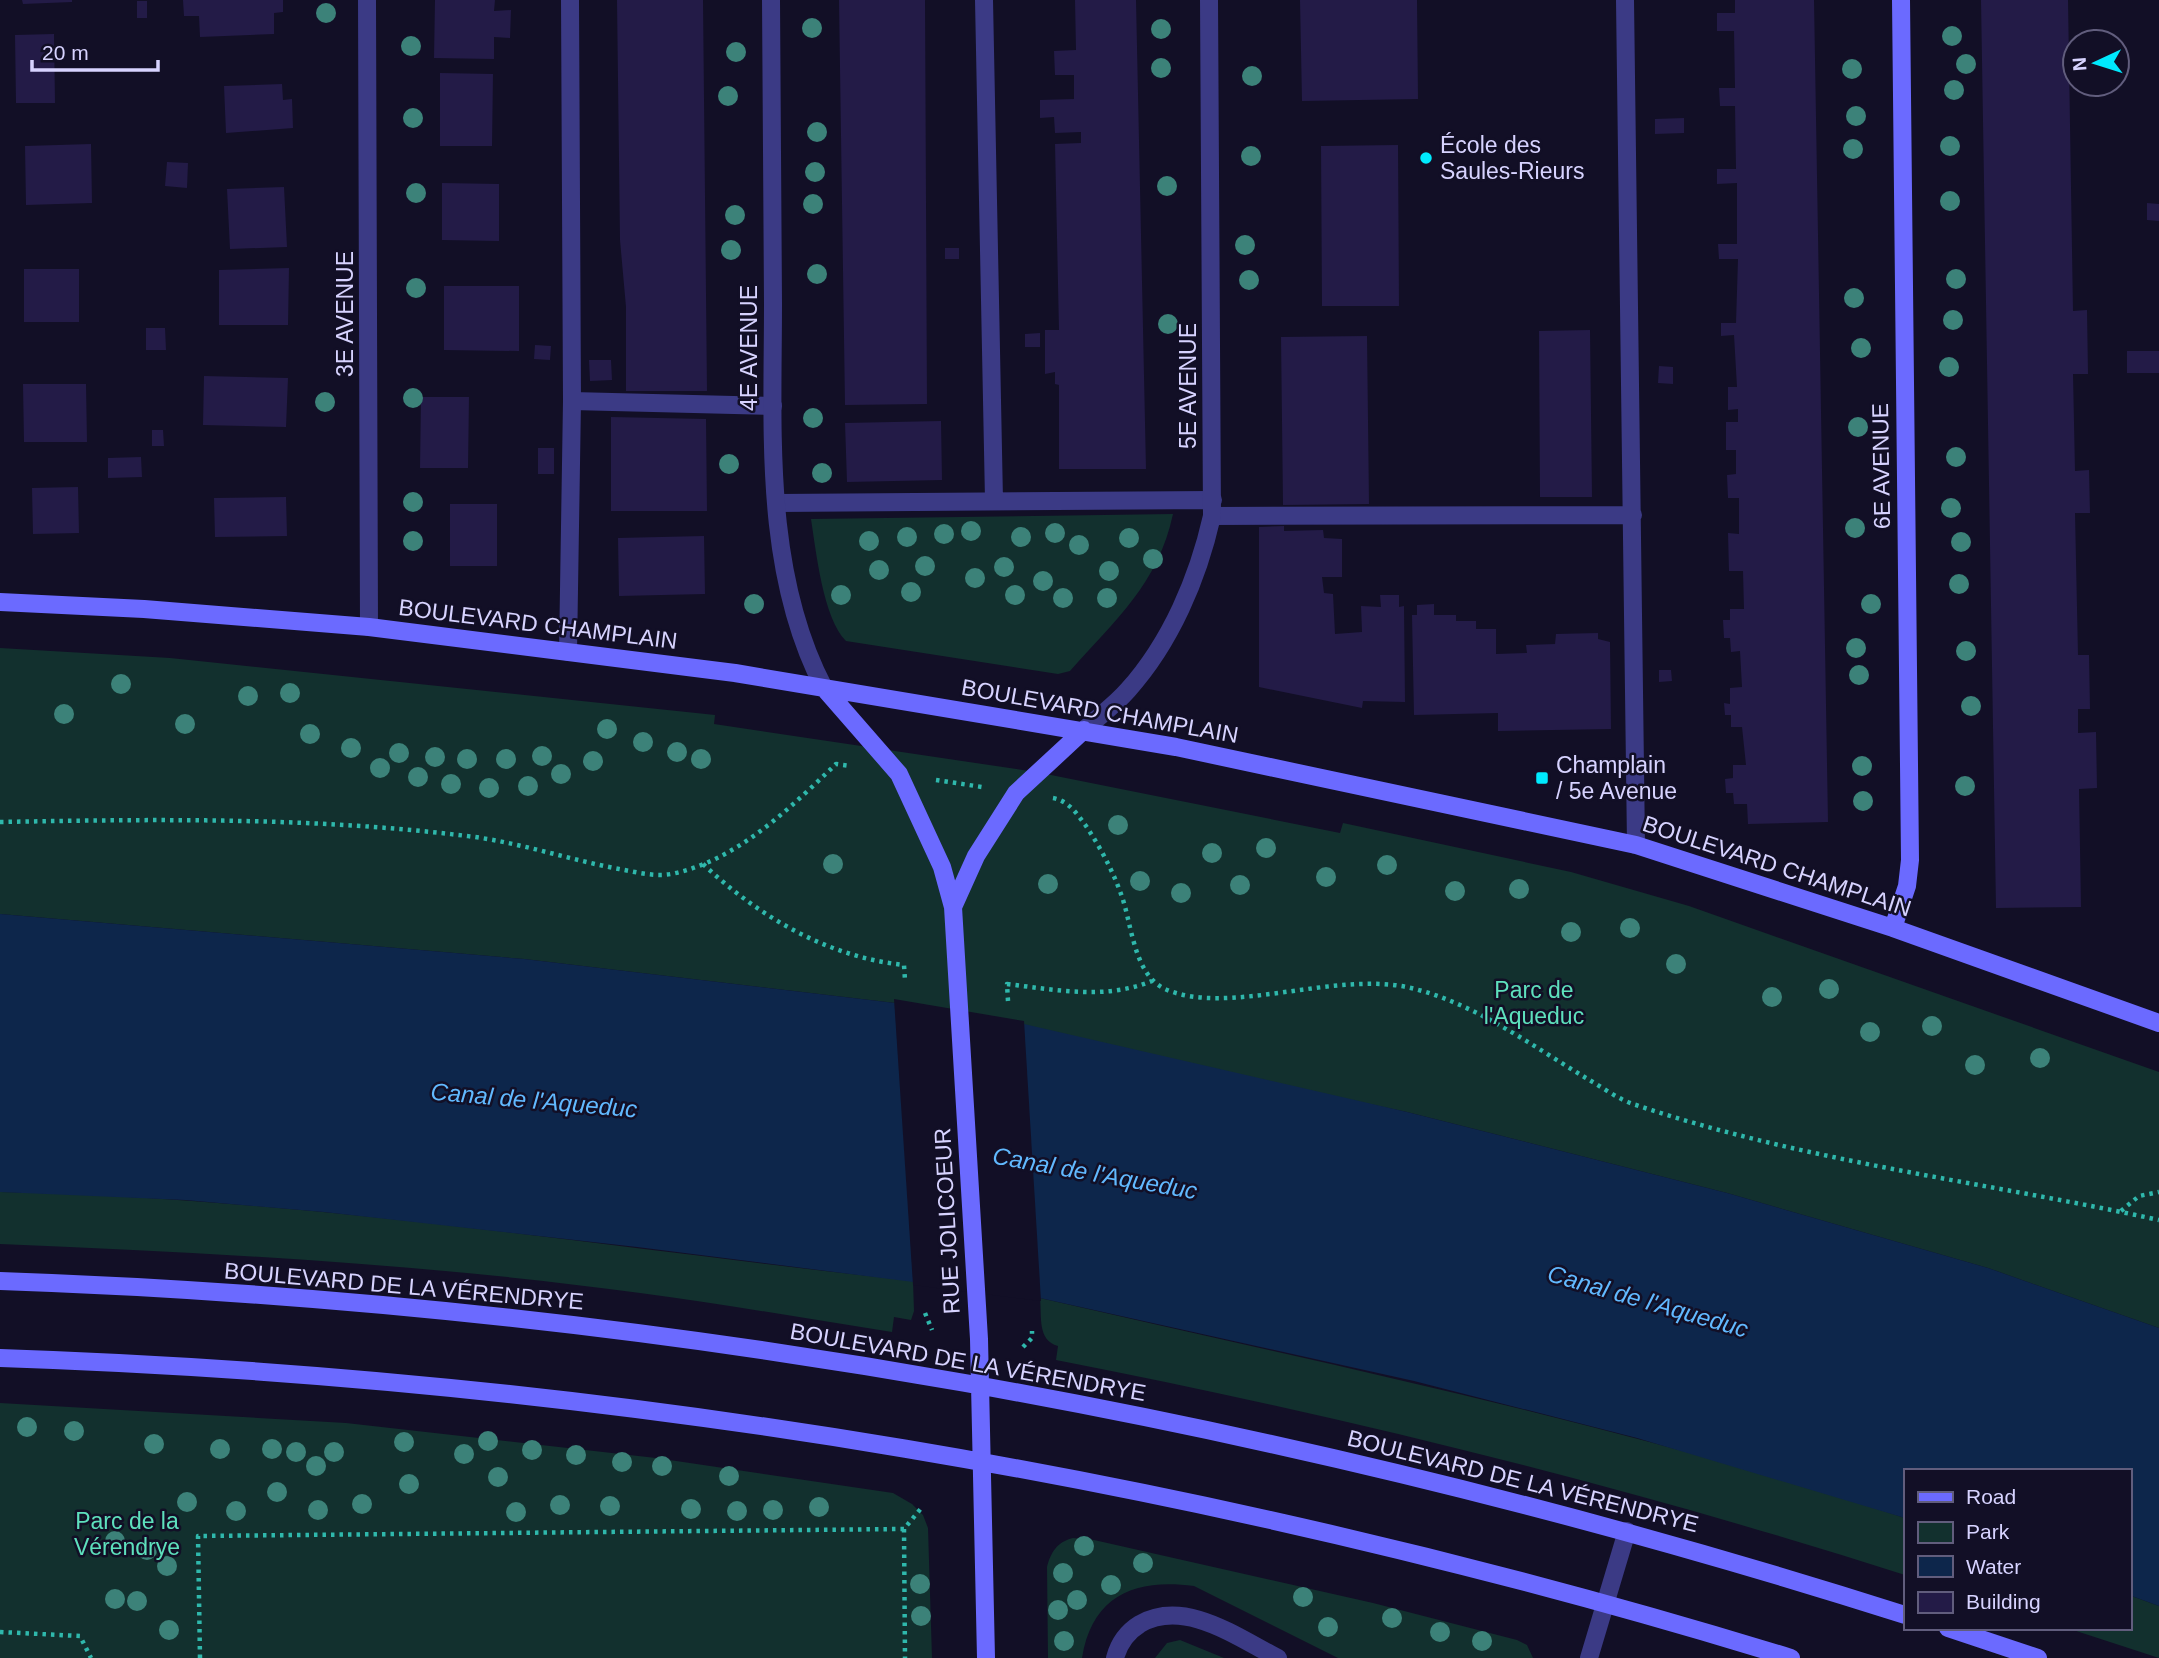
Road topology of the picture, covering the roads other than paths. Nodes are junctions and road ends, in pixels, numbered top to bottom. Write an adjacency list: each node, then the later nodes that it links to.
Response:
1 (367, 0): 15 (street, 3E AVENUE)
2 (570, 0): 8 (street)
3 (771, 0): 9 (street, 4E AVENUE)
4 (984, 0): 10 (street)
5 (1209, 0): 12 (street, 5E AVENUE)
6 (1625, 0): 13 (street)
7 (1900, 0): 21 (main road, 6E AVENUE)
8 (572, 401): 9 (street); 16 (street)
9 (773, 405): 11 (street, 4E AVENUE)
10 (995, 500): 11 (street); 12 (street)
11 (776, 503): 17 (street, 4E AVENUE)
12 (1212, 508): 13 (street); 18 (street, 5E AVENUE)
13 (1633, 515): 19 (street)
14 (0, 603): 15 (main road, BOULEVARD CHAMPLAIN)
15 (369, 627): 16 (main road, BOULEVARD CHAMPLAIN)
16 (568, 652): 17 (main road, BOULEVARD CHAMPLAIN)
17 (824, 688): 18 (main road, BOULEVARD CHAMPLAIN); 20 (main road, RUE JOLICOEUR)
18 (1084, 730): 19 (main road, BOULEVARD CHAMPLAIN); 20 (main road, RUE JOLICOEUR)
19 (1636, 845): 21 (main road, BOULEVARD CHAMPLAIN)
20 (953, 907): 25 (main road, RUE JOLICOEUR)
21 (1893, 928): 22 (main road, BOULEVARD CHAMPLAIN)
22 (2159, 1023)
23 (0, 1282): 25 (main road, BOULEVARD DE LA VÉRENDRYE)
24 (0, 1358): 26 (main road)
25 (980, 1385): 26 (main road, RUE JOLICOEUR); 27 (main road, BOULEVARD DE LA VÉRENDRYE)
26 (982, 1463): 28 (main road); 31 (main road, RUE JOLICOEUR)
27 (1627, 1531): 28 (street); 29 (main road, BOULEVARD DE LA VÉRENDRYE)
28 (1606, 1604): 34 (street); 35 (main road)
29 (1904, 1615)
30 (1954, 1630): 36 (main road)
31 (986, 1658)
32 (1115, 1658): 33 (street)
33 (1278, 1658)
34 (1589, 1658)
35 (1791, 1658)
36 (2038, 1658)

